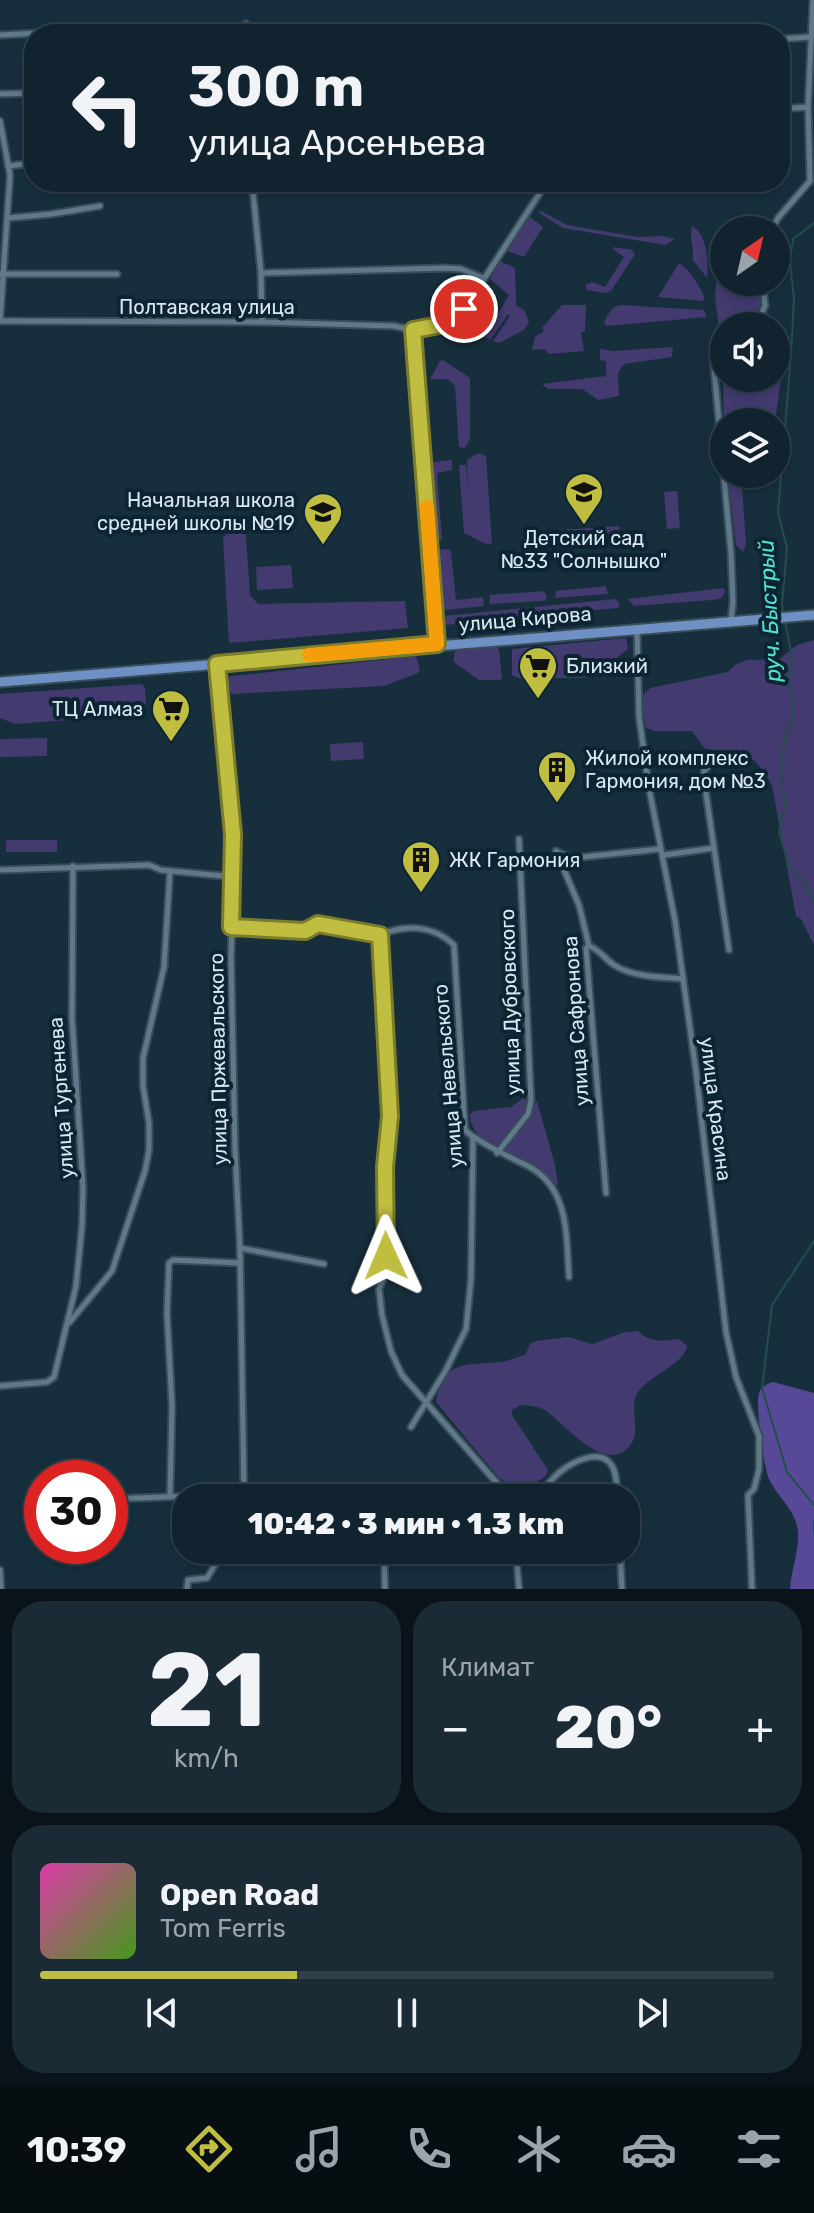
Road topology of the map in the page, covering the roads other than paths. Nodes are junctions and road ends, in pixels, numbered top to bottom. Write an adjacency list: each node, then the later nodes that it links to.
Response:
1 (813, 0): 4 (street)
2 (24, 34): 3 (street)
3 (0, 35)
4 (811, 37): 5 (street); 8 (street)
5 (790, 38)
6 (24, 93): 7 (street)
7 (0, 94)
8 (808, 107): 9 (street); 18 (street)
9 (790, 108)
10 (0, 121): 12 (street)
11 (24, 164): 12 (street)
12 (8, 166): 17 (street)
13 (253, 192): 20 (street)
14 (540, 192): 23 (street, Полтавская улица)
15 (100, 206): 19 (street)
16 (0, 209): 17 (street)
17 (8, 210): 19 (street)
18 (780, 216)
19 (8, 218): 22 (street)
20 (261, 273): 23 (street); 25 (street)
21 (117, 274): 22 (street)
22 (2, 275): 24 (street)
23 (483, 278): 26 (street, Полтавская улица)
24 (0, 321): 25 (street, Полтавская улица)
25 (262, 322): 26 (street, Полтавская улица)
26 (413, 330): 31 (street)
27 (716, 392): 29 (street)
28 (814, 615): 29 (main road, улица Кирова)
29 (731, 620): 30 (main road, улица Кирова)
30 (636, 628): 31 (main road, улица Кирова); 37 (street, улица Красина)
31 (437, 644): 32 (main road, улица Кирова)
32 (217, 664): 33 (main road, улица Кирова); 41 (street, улица Пржевальского)
33 (0, 682)
34 (730, 759): 36 (street)
35 (519, 839): 48 (street, улица Дубровского)
36 (714, 848): 37 (street); 45 (street)
37 (662, 852): 44 (street, улица Сафронова); 46 (street, улица Красина)
38 (73, 866): 39 (street); 40 (street); 54 (street, улица Тургенева)
39 (0, 870)
40 (170, 871): 41 (street); 54 (street)
41 (234, 877): 42 (street, улица Пржевальского)
42 (231, 927): 43 (street); 50 (street, улица Пржевальского)
43 (380, 935): 47 (street, улица Невельского); 56 (street)
44 (589, 946): 46 (street); 49 (street, улица Сафронова)
45 (729, 950)
46 (683, 979): 74 (street, улица Красина)
47 (473, 1137): 48 (street); 56 (street, улица Невельского)
48 (497, 1153): 53 (street)
49 (606, 1193)
50 (240, 1248): 51 (street, улица Пржевальского); 52 (street)
51 (240, 1263): 58 (street, улица Пржевальского); 62 (street)
52 (324, 1264)
53 (569, 1277)
54 (66, 1327): 55 (street, улица Тургенева)
55 (0, 1386)
56 (425, 1404): 57 (street, улица Невельского); 59 (street)
57 (411, 1427)
58 (245, 1484)
59 (498, 1484)
60 (547, 1484): 61 (street)
61 (616, 1484)
62 (170, 1497): 63 (street)
63 (128, 1498)
64 (216, 1564): 70 (street)
65 (384, 1564): 71 (street)
66 (517, 1564): 72 (street)
67 (621, 1564): 73 (street)
68 (0, 1570): 69 (street)
69 (1, 1589)
70 (187, 1589)
71 (385, 1589)
72 (519, 1589)
73 (622, 1589)
74 (752, 1589)

